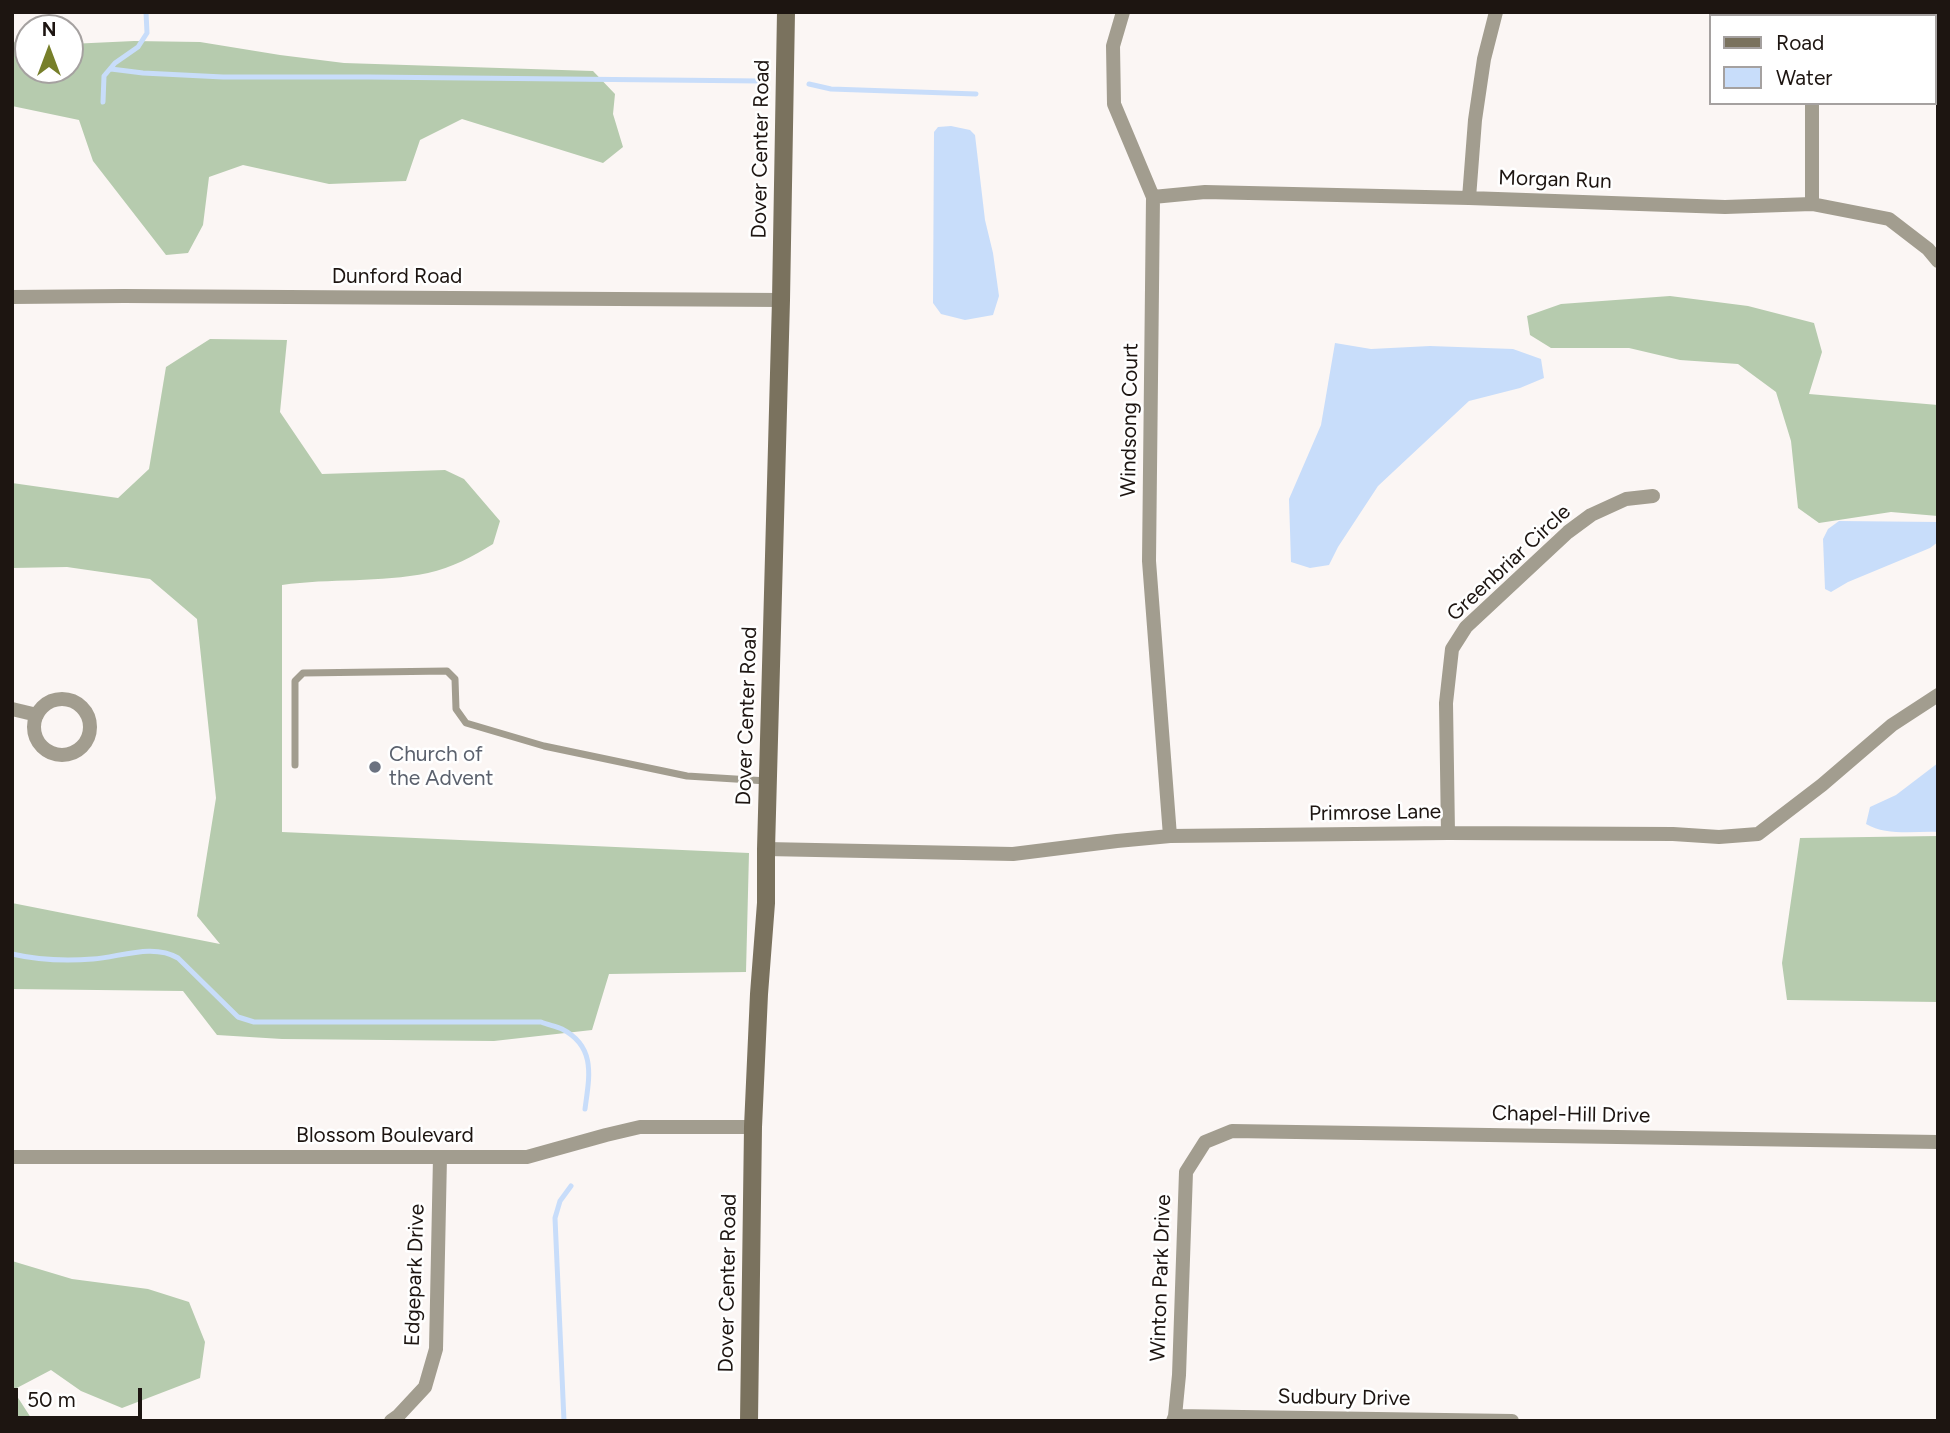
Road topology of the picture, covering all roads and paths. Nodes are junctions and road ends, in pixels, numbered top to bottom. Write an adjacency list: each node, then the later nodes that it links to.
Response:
1 (786, 12): 10 (street, Dover Center Road)
2 (1123, 12): 5 (street, Windsong Court)
3 (1496, 12): 6 (street)
4 (1812, 105): 7 (street)
5 (1153, 197): 6 (street, Morgan Run); 18 (street, Windsong Court)
6 (1469, 198): 7 (street, Morgan Run)
7 (1812, 204): 8 (street, Morgan Run)
8 (1938, 261)
9 (12, 297): 10 (street, Dunford Road)
10 (781, 300): 16 (street, Dover Center Road)
11 (1653, 496): 17 (street, Greenbriar Circle)
12 (1938, 695): 17 (street, Primrose Lane)
13 (12, 709): 14 (street)
14 (37, 715): 14 (street)
15 (295, 765): 16 (lane)
16 (768, 780): 19 (street, Dover Center Road)
17 (1448, 833): 18 (street, Primrose Lane)
18 (1170, 836): 19 (street, Primrose Lane)
19 (766, 849): 20 (street, Dover Center Road)
20 (753, 1127): 24 (street, Blossom Boulevard); 27 (street, Dover Center Road)
21 (1205, 1142): 22 (street, Chapel-Hill Drive); 25 (street, Winton Park Drive)
22 (1938, 1142)
23 (12, 1157): 24 (street, Blossom Boulevard)
24 (440, 1157): 26 (street, Edgepark Drive)
25 (1174, 1419): 28 (street, Sudbury Drive)
26 (391, 1421)
27 (749, 1421)
28 (1512, 1421)

